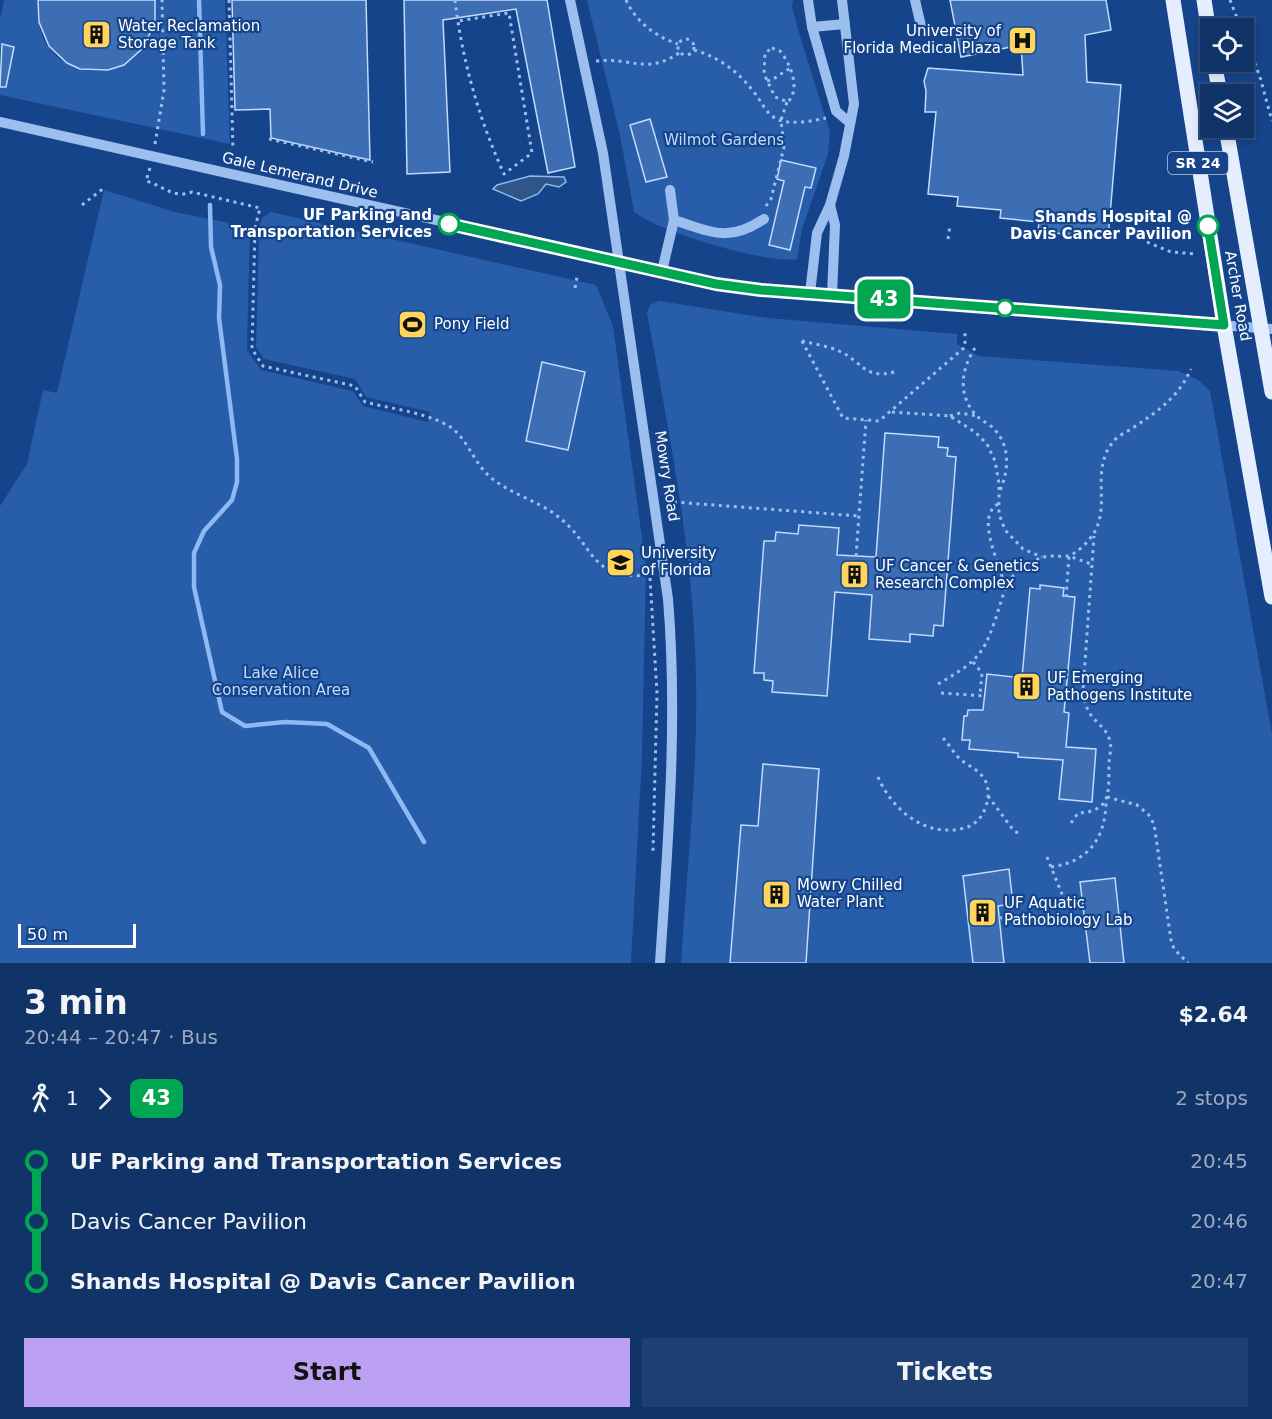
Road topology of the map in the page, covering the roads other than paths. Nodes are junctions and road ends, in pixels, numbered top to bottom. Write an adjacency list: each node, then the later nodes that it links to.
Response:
1 (570, 0): 18 (street, Mowry Road)
2 (808, 0): 10 (street)
3 (842, 0): 8 (street)
4 (915, 0): 9 (street)
5 (1173, 0): 22 (main road, Archer Road / SR 24)
6 (1204, 0): 7 (main road)
7 (1207, 18)
8 (846, 24): 10 (street); 12 (street)
9 (921, 26)
10 (812, 27): 12 (street)
11 (0, 122): 18 (street, Gale Lemerand Drive)
12 (849, 122): 15 (street)
13 (1228, 138): 23 (main road, Archer Road / SR 24)
14 (670, 190): 17 (street)
15 (830, 205): 20 (street); 21 (street)
16 (762, 214): 17 (street)
17 (674, 220): 19 (street)
18 (617, 261): 19 (street, Gale Lemerand Drive); 26 (street, Mowry Road)
19 (662, 271): 20 (street, Gale Lemerand Drive)
20 (810, 293): 21 (street, Gale Lemerand Drive)
21 (832, 294): 22 (street, Gale Lemerand Drive)
22 (1224, 325): 23 (street, Gale Lemerand Drive); 25 (main road, Archer Road / SR 24)
23 (1266, 329): 24 (main road, Archer Road / SR 24)
24 (1272, 392)
25 (1272, 597)
26 (660, 963)

